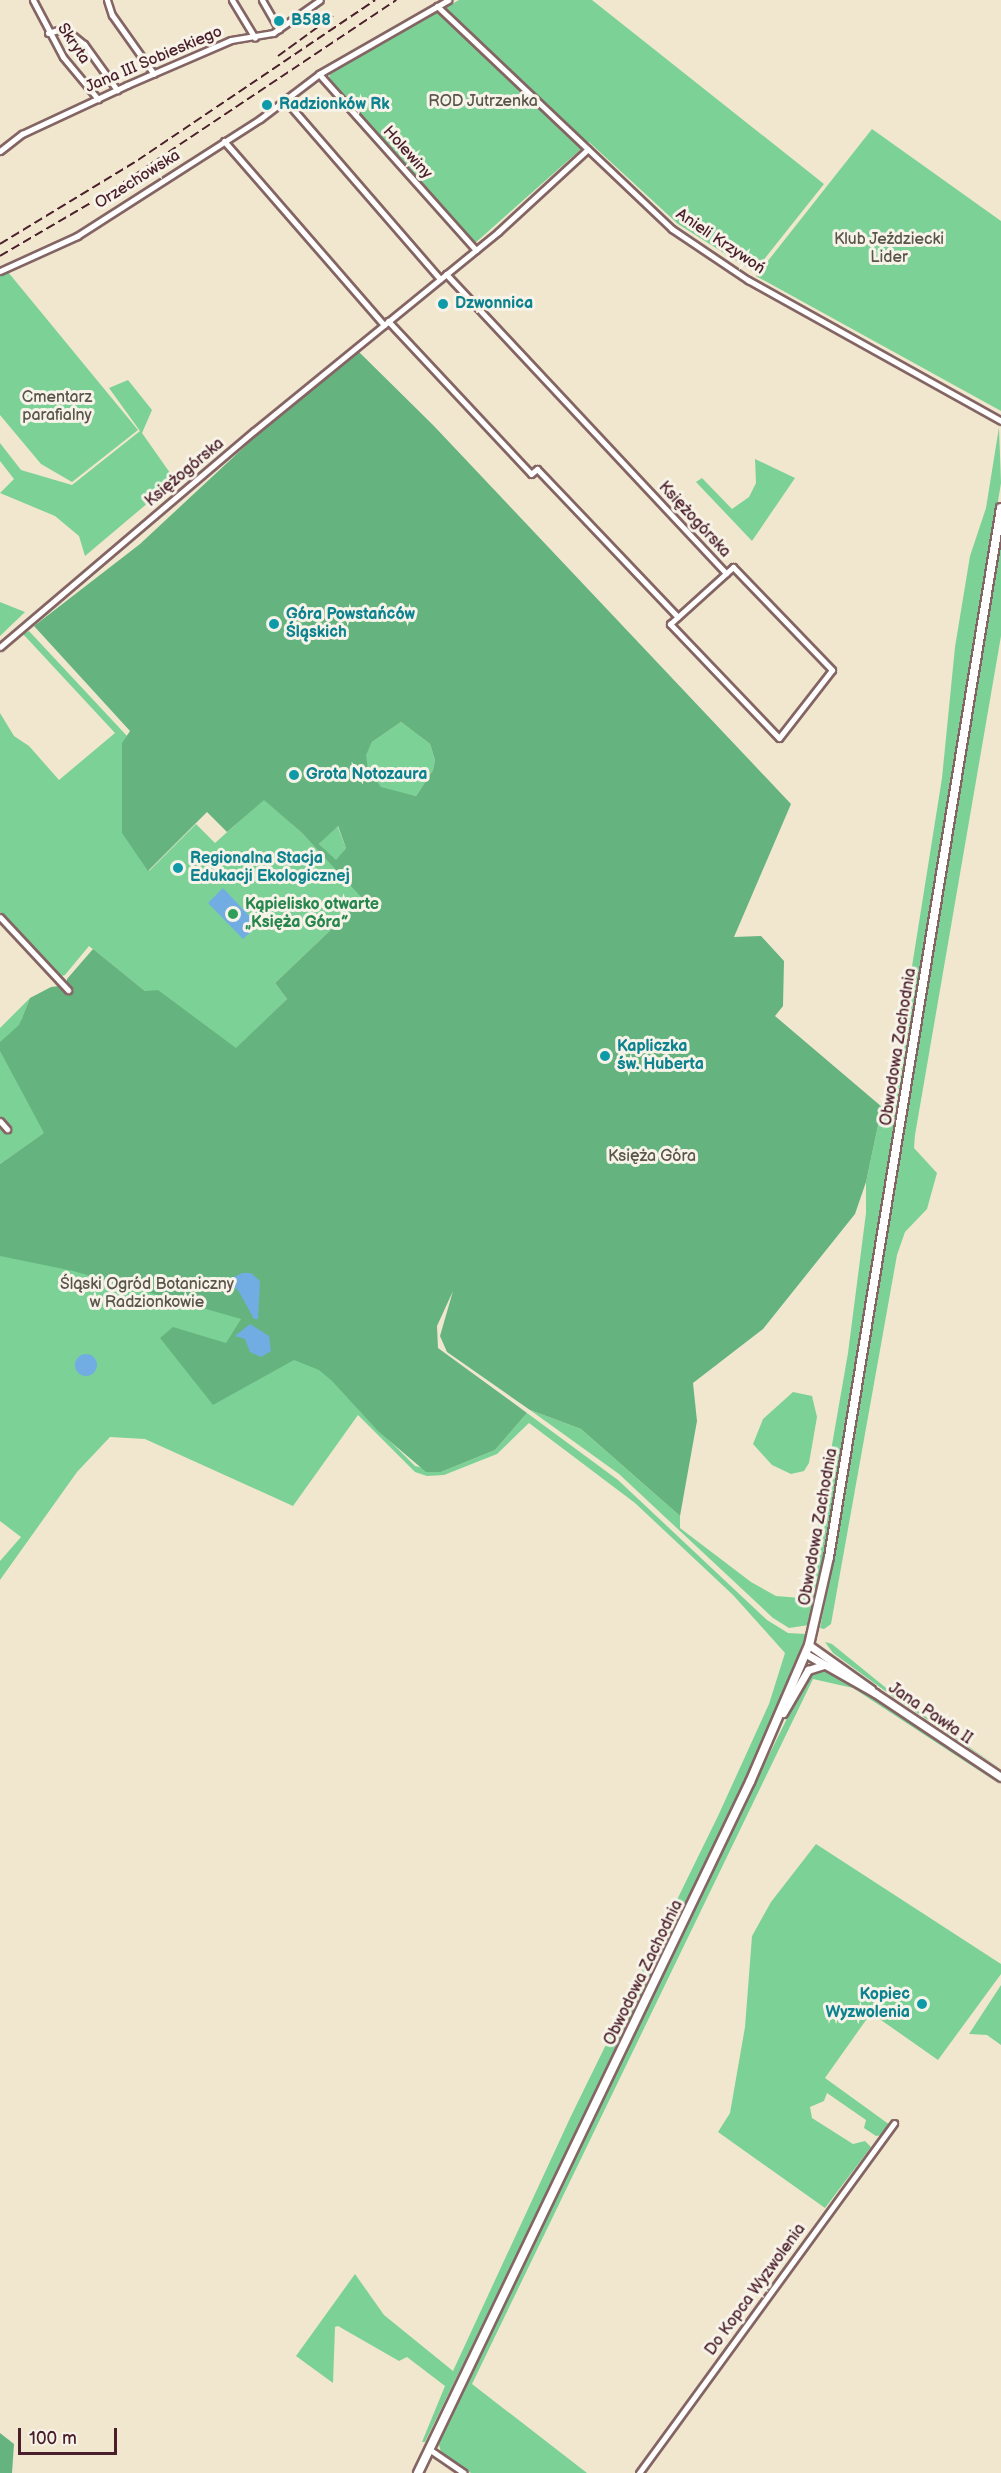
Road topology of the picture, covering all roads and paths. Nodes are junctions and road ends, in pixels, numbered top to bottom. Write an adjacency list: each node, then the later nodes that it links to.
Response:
1 (33, 0): 10 (street, Skryta)
2 (107, 0): 12 (street)
3 (232, 0): 11 (street)
4 (262, 0): 9 (street)
5 (320, 0): 7 (street, Jana III Sobieskiego)
6 (448, 0): 8 (street, Orzechowska)
7 (311, 3): 9 (street, Jana III Sobieskiego)
8 (437, 6): 13 (street, Orzechowska); 18 (street, Anieli Krzywoń)
9 (279, 30): 11 (street, Jana III Sobieskiego)
10 (48, 33): 14 (street); 15 (street, Skryta)
11 (255, 38): 12 (street, Jana III Sobieskiego)
12 (154, 74): 14 (street, Jana III Sobieskiego)
13 (319, 74): 16 (street, Orzechowska); 20 (street, Holewiny)
14 (117, 90): 15 (street, Jana III Sobieskiego)
15 (98, 99): 19 (street, Jana III Sobieskiego)
16 (285, 100): 17 (street, Orzechowska); 23 (street)
17 (224, 141): 21 (street, Orzechowska); 24 (street)
18 (588, 149): 20 (street, Księżogórska); 25 (street, Anieli Krzywoń)
19 (0, 151)
20 (476, 250): 22 (street, Księżogórska)
21 (0, 272)
22 (446, 274): 23 (street, Księżogórska); 27 (street, Księżogórska)
23 (440, 279): 24 (street, Księżogórska)
24 (386, 323): 28 (street, Księżogórska); 29 (street, Księżogórska)
25 (1001, 421)
26 (1001, 508): 34 (main road, Obwodowa Zachodnia)
27 (726, 573): 28 (street, Księżogórska); 28 (street, Księżogórska)
28 (678, 617)
29 (0, 647)
30 (0, 917): 31 (street)
31 (68, 990)
32 (0, 1121): 33 (street)
33 (7, 1129)
34 (807, 1650): 35 (street, Jana Pawła II); 36 (street, Jana Pawła II); 37 (main road, Obwodowa Zachodnia)
35 (825, 1665): 36 (street, Jana Pawła II); 37 (street)
36 (874, 1693): 38 (street, Jana Pawła II)
37 (781, 1716): 40 (main road, Obwodowa Zachodnia)
38 (1001, 1778)
39 (894, 2123): 43 (street, Do Kopca Wyzwolenia)
40 (429, 2450): 41 (main road, Obwodowa Zachodnia); 42 (street)
41 (418, 2473)
42 (464, 2473)
43 (639, 2473)

